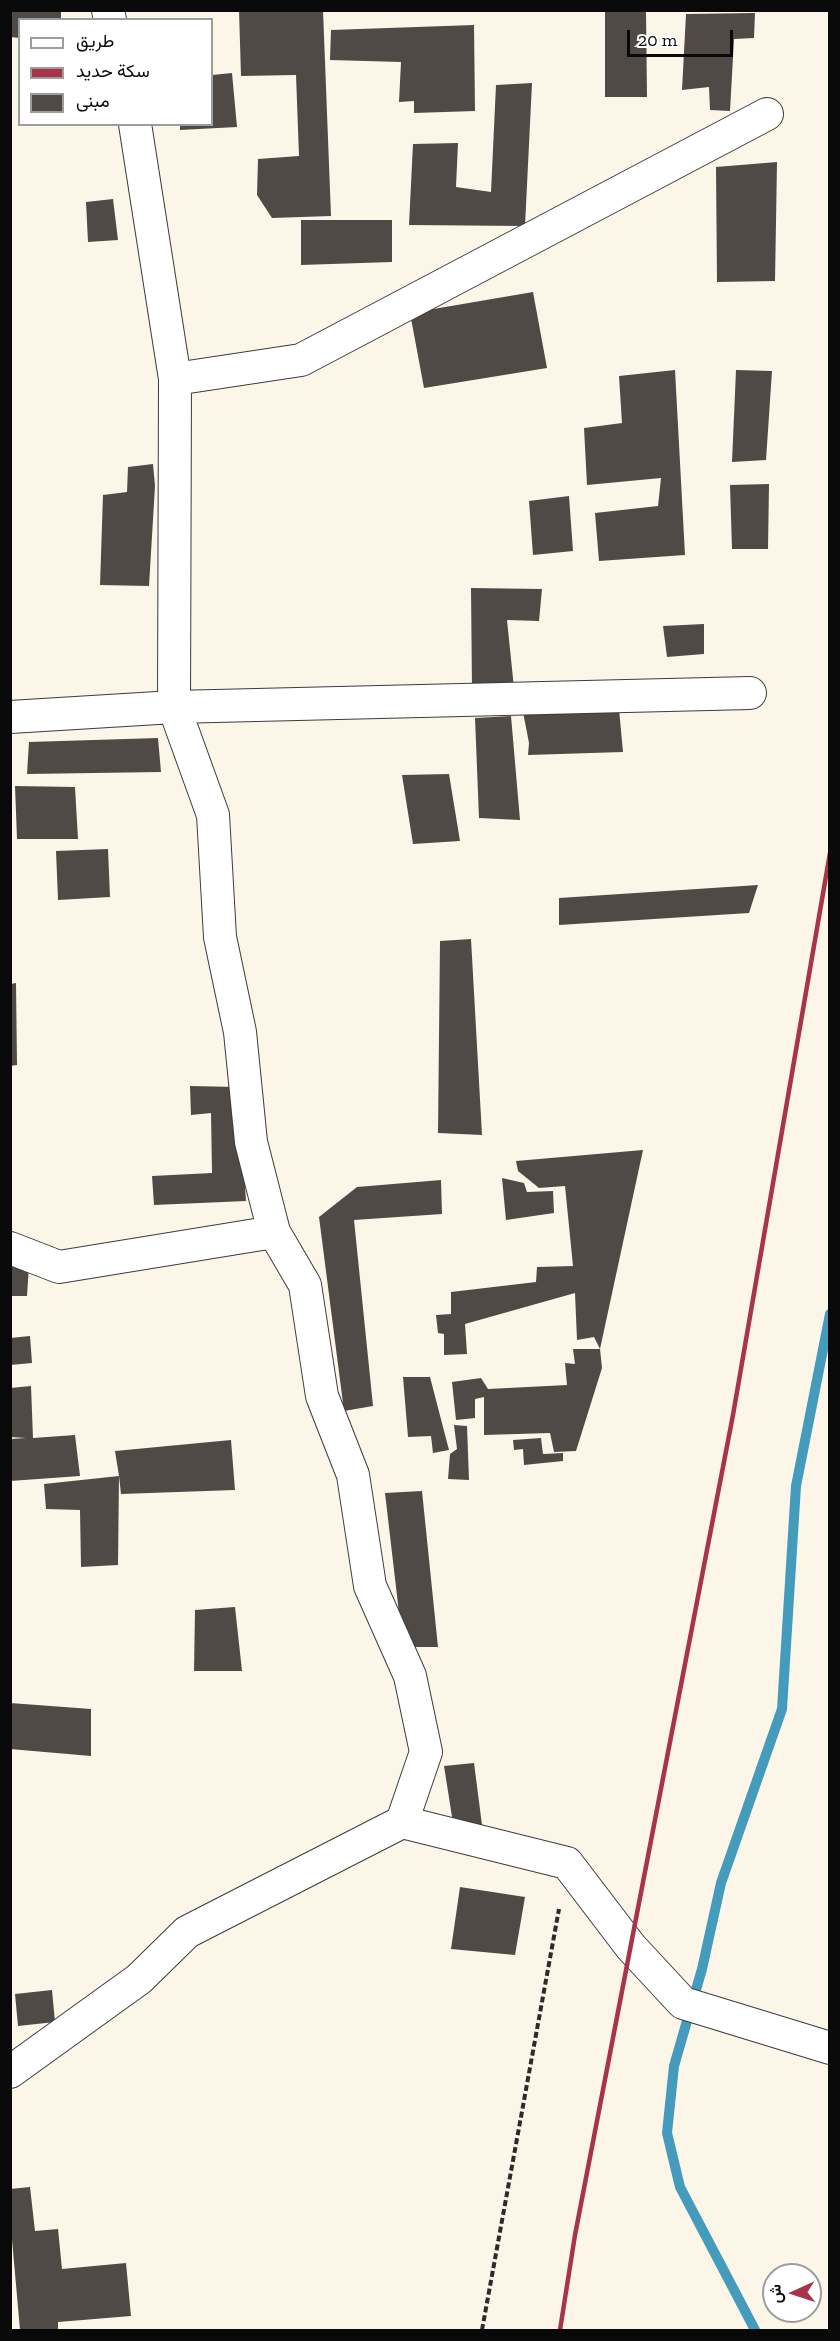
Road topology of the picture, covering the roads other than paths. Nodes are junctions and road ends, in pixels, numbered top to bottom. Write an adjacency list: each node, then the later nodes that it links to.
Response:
1 (766, 114): 3 (street)
2 (135, 126): 3 (street)
3 (175, 379): 5 (street)
4 (750, 693): 5 (street)
5 (174, 707): 6 (street); 7 (street)
6 (10, 717)
7 (274, 1232): 8 (street); 9 (street)
8 (10, 1248)
9 (402, 1822): 10 (street); 11 (street)
10 (830, 2048)
11 (10, 2072)

